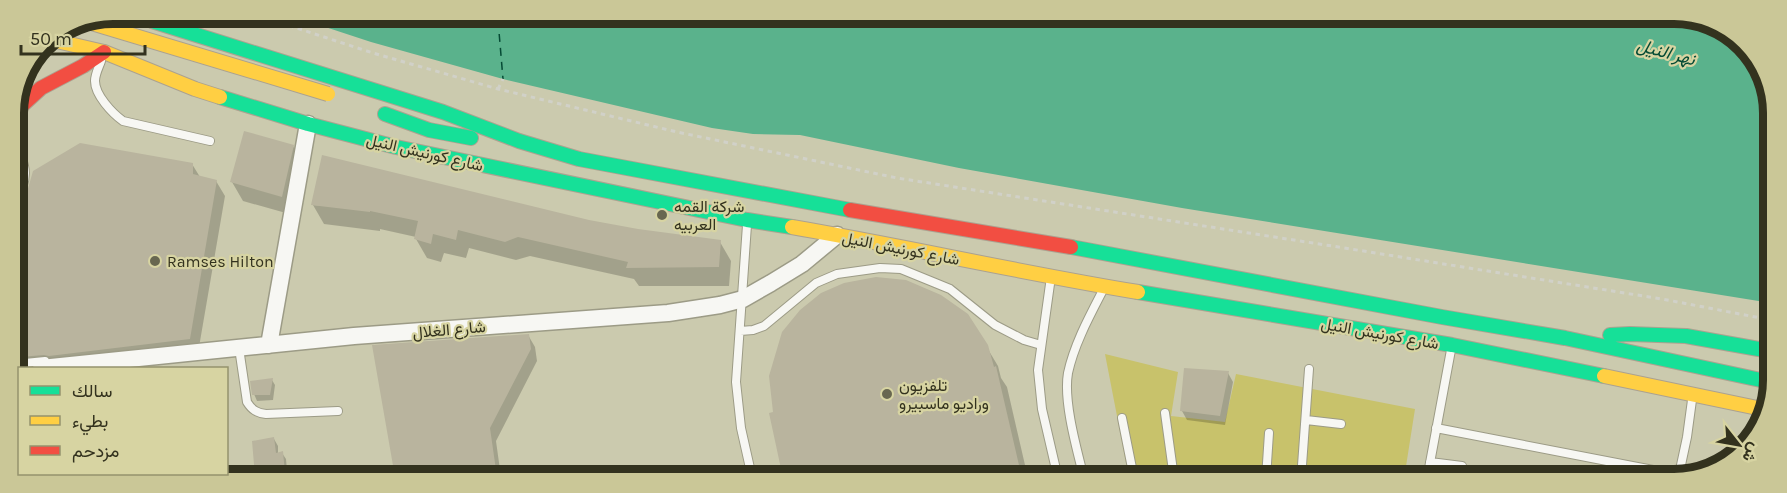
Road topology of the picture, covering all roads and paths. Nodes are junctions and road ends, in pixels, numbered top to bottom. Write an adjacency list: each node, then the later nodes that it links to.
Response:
1 (162, 24): 15 (main road, شارع كورنيش النيل)
2 (285, 24): 9 (path)
3 (105, 25): 7 (main road)
4 (100, 26): 10 (main road, bridge)
5 (60, 42): 6 (main road, شارع كورنيش النيل)
6 (104, 52): 7 (main road, شارع كورنيش النيل); 11 (main road); 14 (lane)
7 (119, 58): 13 (main road, شارع كورنيش النيل)
8 (503, 79): 9 (path)
9 (498, 89): 23 (path)
10 (334, 96)
11 (24, 105)
12 (373, 110): 15 (main road)
13 (308, 124): 18 (main road, شارع كورنيش النيل); 26 (street)
14 (210, 141)
15 (519, 141): 25 (main road, شارع كورنيش النيل)
16 (24, 165): 17 (lane)
17 (24, 184)
18 (747, 220): 19 (main road, شارع كورنيش النيل); 22 (lane)
19 (837, 235): 20 (main road, شارع كورنيش النيل); 22 (street, شارع الغلال)
20 (1051, 278): 21 (main road, شارع كورنيش النيل); 27 (lane)
21 (1104, 287): 28 (main road, شارع كورنيش النيل); 50 (lane)
22 (743, 299): 24 (lane); 26 (street, شارع الغلال)
23 (1763, 318)
24 (740, 331): 27 (lane); 48 (lane)
25 (1565, 338): 30 (main road); 36 (main road, شارع كورنيش النيل)
26 (270, 345): 29 (street, شارع الغلال)
27 (1041, 345): 49 (lane)
28 (1452, 345): 37 (main road, شارع كورنيش النيل); 44 (lane)
29 (239, 348): 31 (street, شارع الغلال); 39 (lane)
30 (1763, 349)
31 (180, 354): 32 (lane); 33 (street, شارع الغلال)
32 (24, 363)
33 (139, 363): 34 (street, شارع الغلال)
34 (78, 367)
35 (1309, 369): 42 (lane)
36 (1763, 380)
37 (1693, 394): 38 (main road, شارع كورنيش النيل); 57 (lane)
38 (1758, 408)
39 (338, 411)
40 (1165, 413): 52 (lane)
41 (1122, 418): 51 (lane)
42 (1305, 420): 43 (lane); 54 (lane)
43 (1341, 424)
44 (1436, 428): 46 (lane); 56 (lane)
45 (1269, 433): 53 (lane)
46 (1430, 462): 47 (lane); 55 (lane)
47 (1461, 466)
48 (750, 469)
49 (1056, 469)
50 (1082, 469)
51 (1132, 469)
52 (1173, 469)
53 (1267, 469)
54 (1302, 469)
55 (1428, 469)
56 (1638, 469)
57 (1680, 469)

